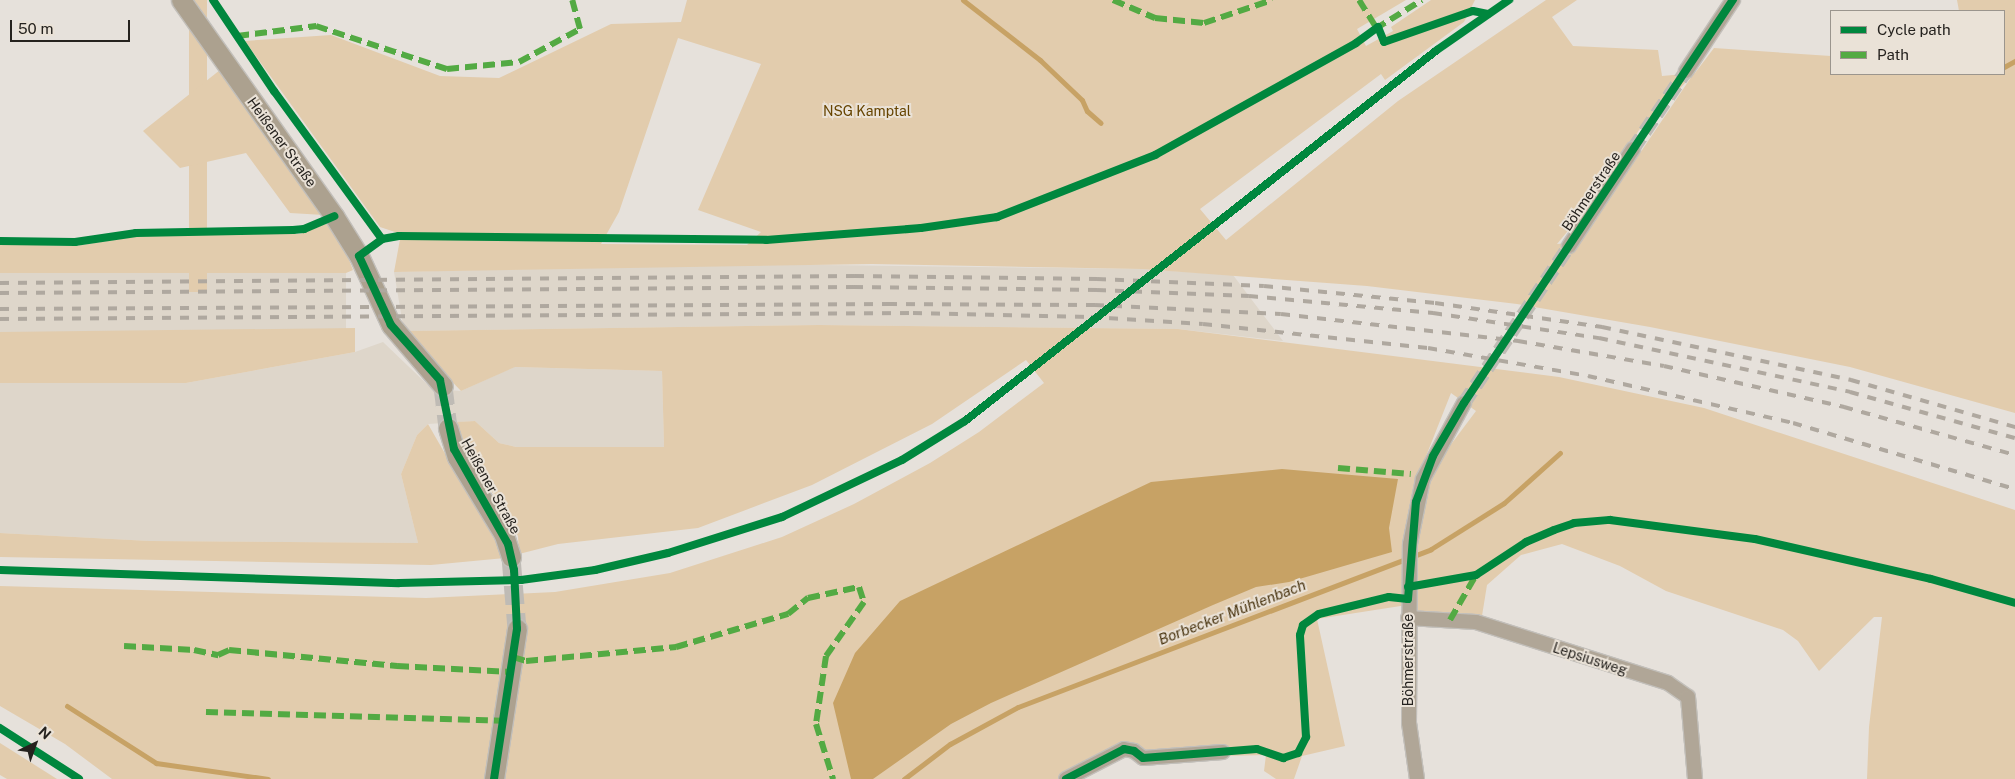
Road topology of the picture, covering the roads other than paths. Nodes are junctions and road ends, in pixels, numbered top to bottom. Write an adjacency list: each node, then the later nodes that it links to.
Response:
1 (180, 0): 6 (street, Heißener Straße)
2 (1733, 0): 3 (street)
3 (1686, 71)
4 (1633, 149): 5 (street, Böhmerstraße)
5 (1569, 246)
6 (443, 386)
7 (1464, 403): 10 (street, Böhmerstraße)
8 (448, 428): 9 (street, Heißener Straße)
9 (511, 557)
10 (1408, 618): 15 (street, Böhmerstraße); 16 (street, Lepsiusweg)
11 (517, 629): 13 (street)
12 (1223, 752): 14 (street)
13 (494, 779)
14 (1066, 779)
15 (1417, 779)
16 (1695, 779)

